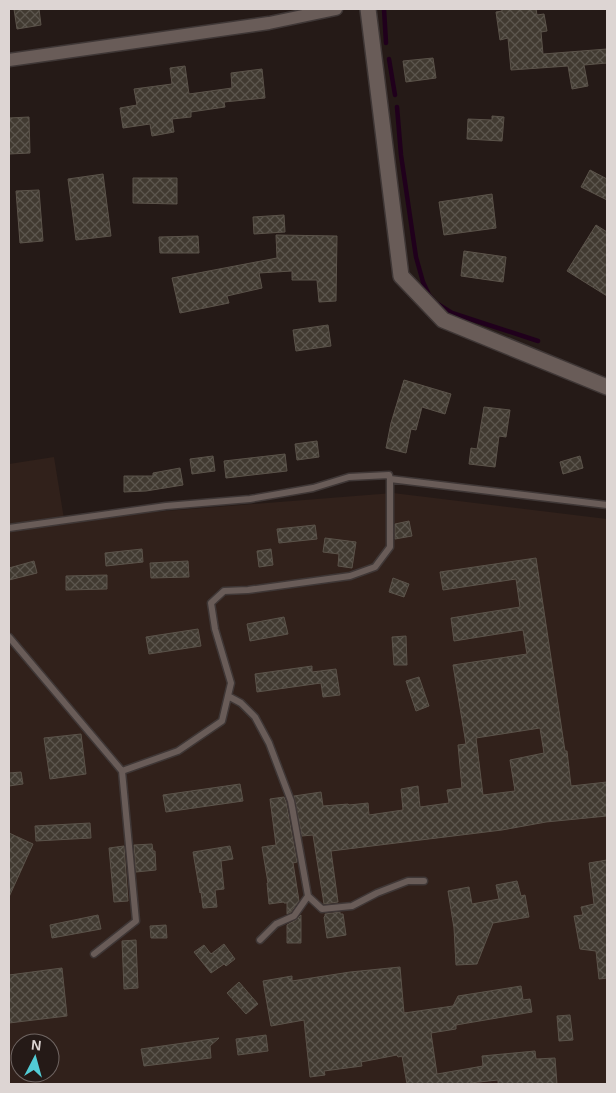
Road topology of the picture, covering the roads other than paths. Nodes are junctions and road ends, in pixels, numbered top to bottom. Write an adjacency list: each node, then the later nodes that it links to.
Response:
1 (336, 9): 3 (street)
2 (368, 9): 4 (street)
3 (9, 60)
4 (607, 387)
5 (390, 479): 6 (lane); 7 (lane); 9 (lane)
6 (607, 505)
7 (9, 528)
8 (9, 637): 10 (lane)
9 (228, 696): 10 (lane); 12 (lane)
10 (122, 771): 14 (lane)
11 (424, 881): 12 (lane)
12 (308, 896): 13 (lane)
13 (260, 940)
14 (94, 954)

